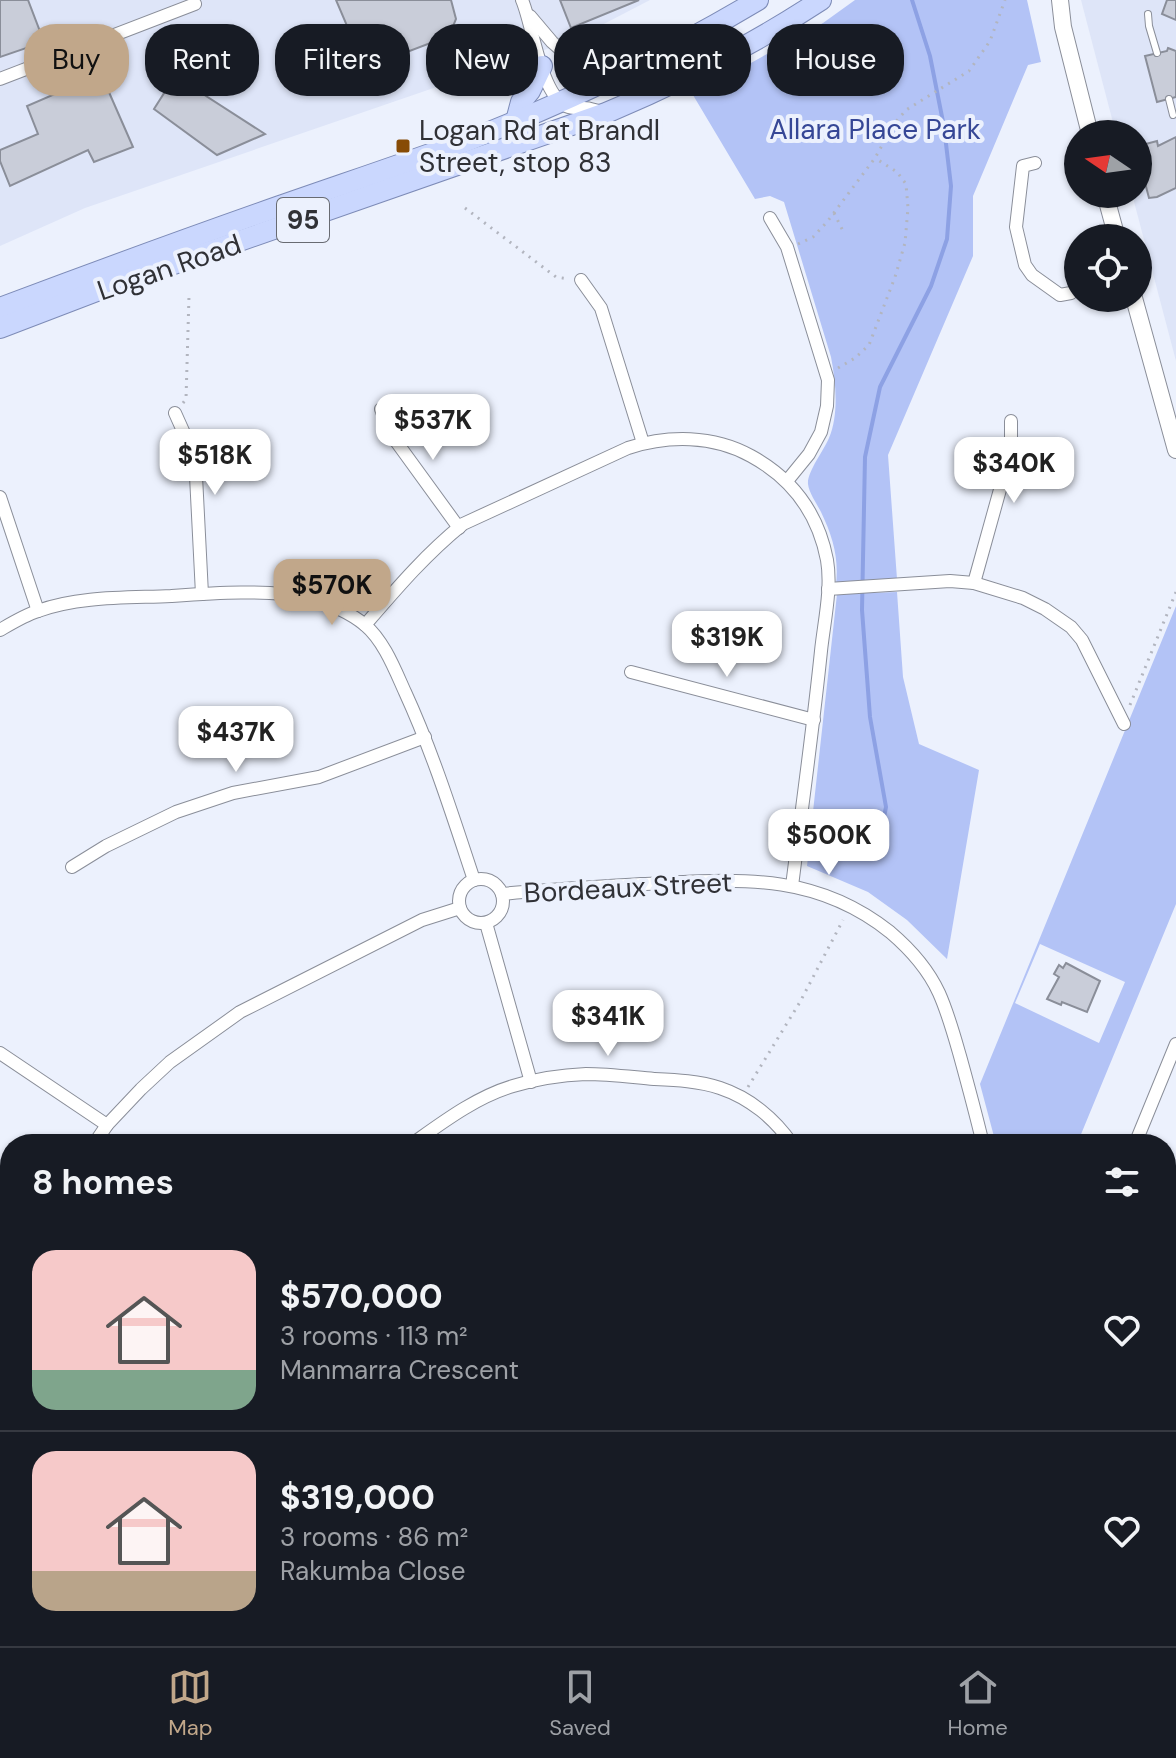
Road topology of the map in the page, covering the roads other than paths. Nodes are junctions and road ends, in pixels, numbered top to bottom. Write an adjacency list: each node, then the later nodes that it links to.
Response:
1 (522, 0): 7 (street)
2 (758, 0): 9 (main road, Logan Road / 95)
3 (821, 0): 18 (main road, Logan Road / 95)
4 (1047, 0): 10 (street)
5 (1060, 0): 10 (street)
6 (195, 4): 14 (street)
7 (528, 14): 11 (street); 13 (street)
8 (1148, 14): 12 (lane)
9 (718, 24)
10 (1063, 27): 20 (street)
11 (554, 44)
12 (1157, 53)
13 (542, 66): 17 (street); 21 (main road)
14 (0, 79)
15 (573, 96): 17 (main road, Logan Road / 95)
16 (1169, 99): 19 (lane)
17 (560, 102): 18 (street); 21 (main road, Logan Road / 95)
18 (606, 113): 28 (main road, Logan Road / 95)
19 (1173, 115)
20 (1086, 120)
21 (516, 121): 26 (main road, Logan Road / 95)
22 (1035, 163): 25 (street)
23 (770, 218): 34 (street)
24 (581, 280): 32 (street)
25 (1064, 294)
26 (0, 308)
27 (1138, 312): 33 (street)
28 (0, 328)
29 (381, 409): 36 (street)
30 (175, 413): 39 (street)
31 (1011, 421): 37 (street)
32 (643, 443): 34 (street); 36 (street)
33 (1176, 450)
34 (787, 481): 38 (street)
35 (0, 497): 40 (street)
36 (459, 528): 41 (street)
37 (974, 583): 38 (street); 45 (street)
38 (828, 589): 44 (street)
39 (202, 594): 40 (street); 41 (street)
40 (38, 611): 42 (street)
41 (365, 625): 46 (street)
42 (0, 630)
43 (631, 672): 44 (street)
44 (814, 720): 49 (street)
45 (1124, 724)
46 (425, 737): 47 (street); 48 (street)
47 (72, 867)
48 (474, 880): 50 (street); 51 (street)
49 (792, 886): 50 (street, Bordeaux Street); 60 (street, Bordeaux Street)
50 (502, 894): 52 (street)
51 (460, 908): 52 (street); 56 (street)
52 (486, 923): 55 (street)
53 (1176, 1044): 61 (street)
54 (0, 1053): 56 (street)
55 (531, 1082): 58 (street); 59 (street)
56 (107, 1125): 57 (street)
57 (101, 1134)
58 (427, 1134)
59 (785, 1134)
60 (980, 1134)
61 (1139, 1134)

